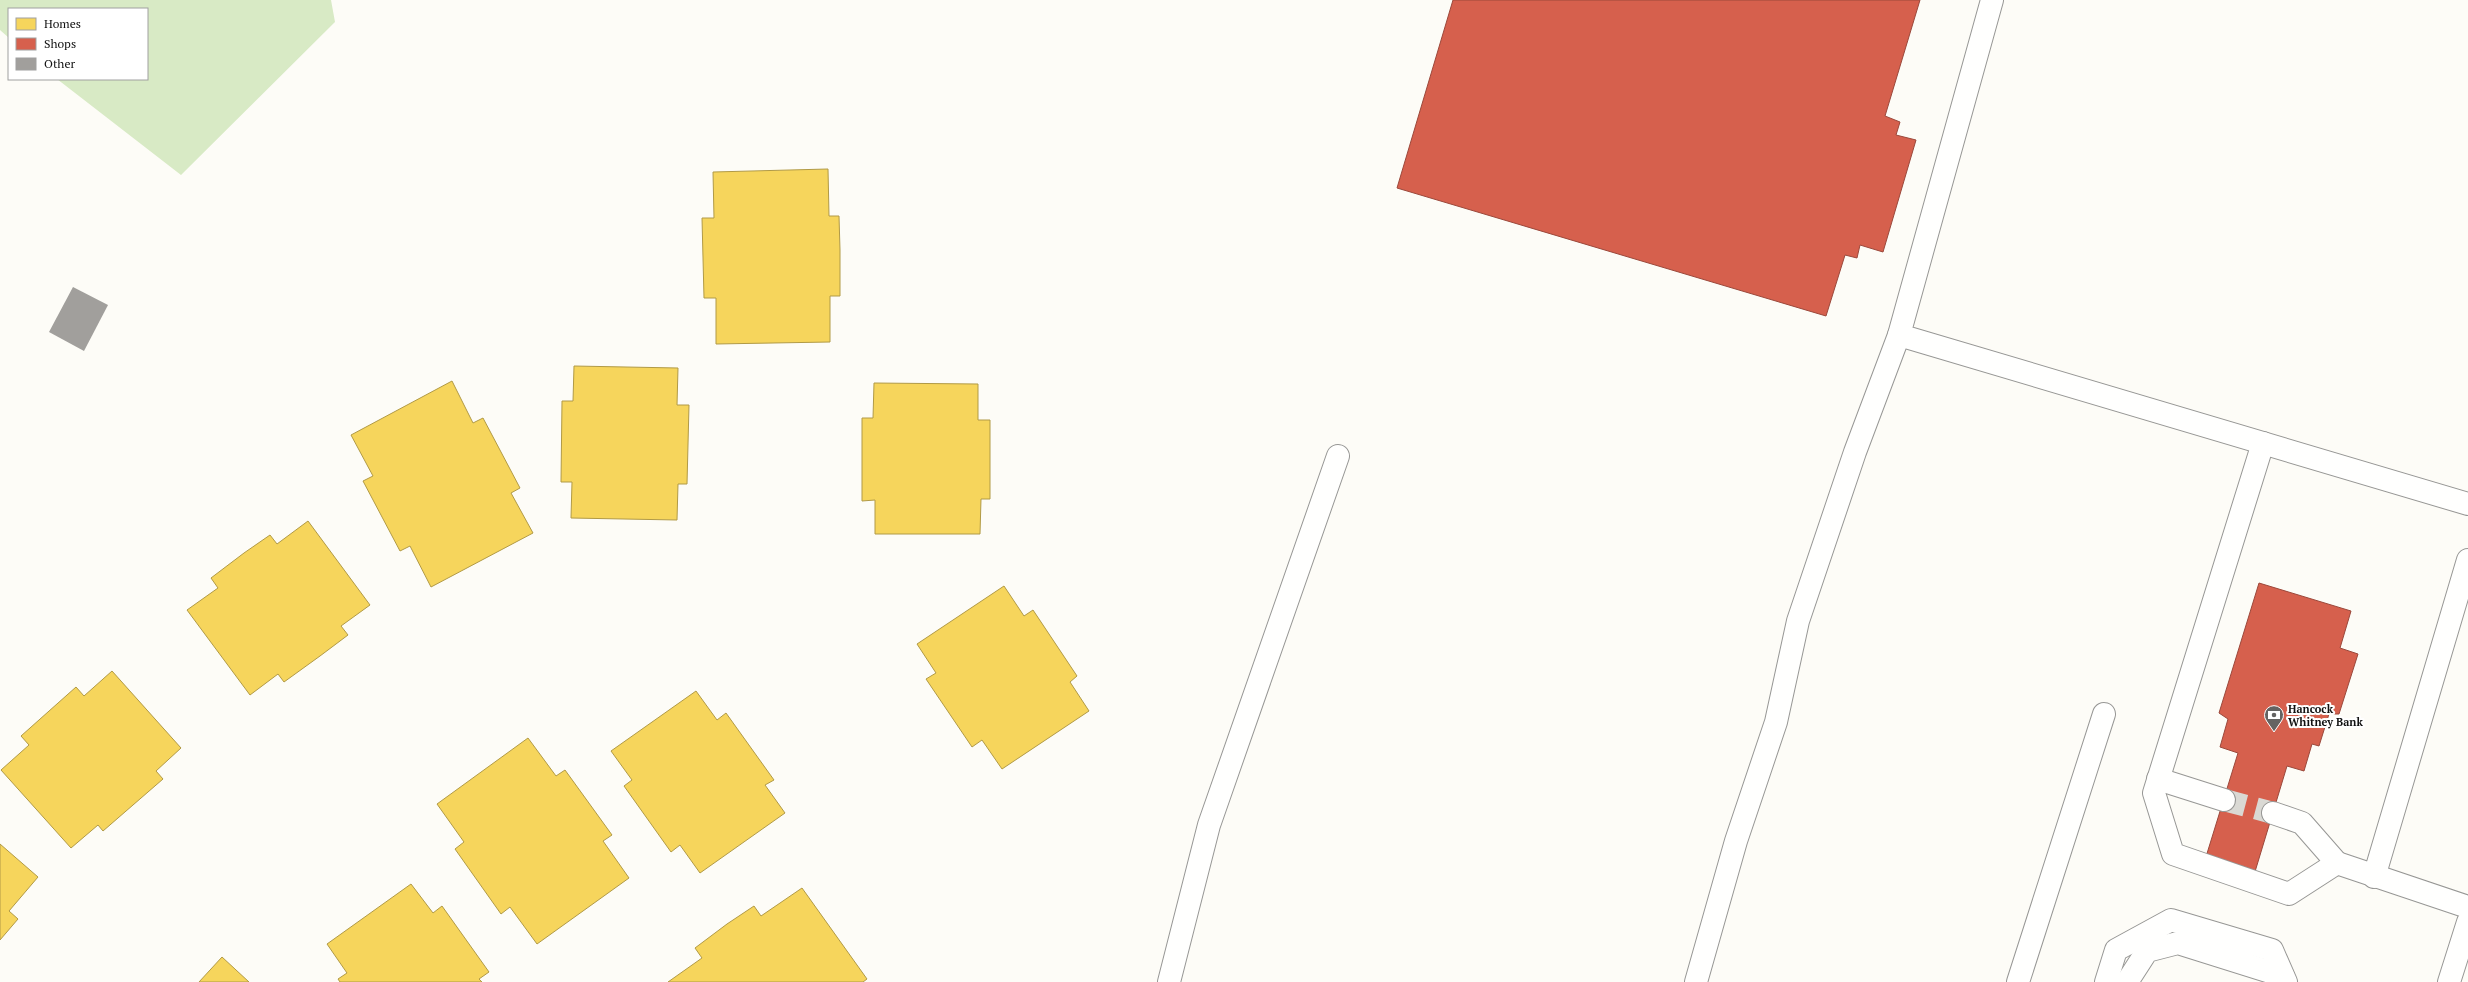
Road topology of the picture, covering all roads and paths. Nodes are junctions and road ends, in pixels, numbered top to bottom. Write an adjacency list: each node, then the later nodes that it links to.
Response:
1 (1992, 0): 2 (lane)
2 (1899, 335): 3 (lane); 17 (lane)
3 (2262, 443): 5 (lane); 8 (lane)
4 (1338, 456): 16 (lane)
5 (2467, 499)
6 (2468, 560): 12 (lane)
7 (2104, 714): 18 (lane)
8 (2158, 779): 9 (lane); 11 (lane)
9 (2224, 800)
10 (2273, 813): 11 (lane)
11 (2337, 863): 12 (lane)
12 (2374, 877): 13 (lane)
13 (2468, 907)
14 (2468, 922): 21 (lane)
15 (2285, 979): 19 (lane); 20 (lane)
16 (1169, 982)
17 (1696, 982)
18 (2018, 982)
19 (2106, 982)
20 (2127, 982)
21 (2449, 982)

